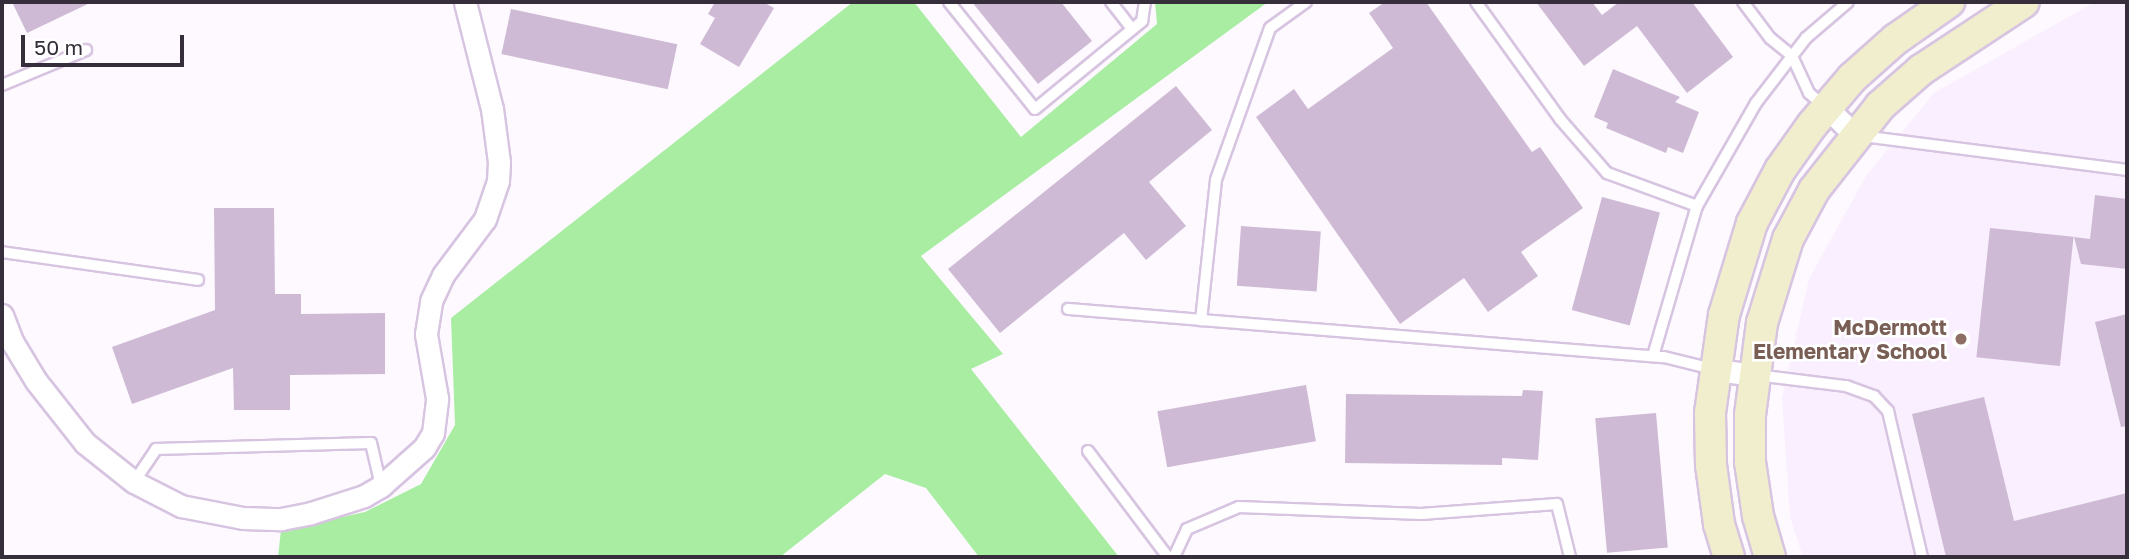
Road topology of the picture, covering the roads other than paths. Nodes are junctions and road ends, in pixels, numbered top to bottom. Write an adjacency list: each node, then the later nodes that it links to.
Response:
1 (465, 2): 29 (street)
2 (949, 2): 11 (lane)
3 (1111, 2): 11 (lane)
4 (1146, 2): 11 (lane)
5 (1306, 2): 23 (lane)
6 (1476, 2): 18 (lane)
7 (1743, 2): 13 (lane)
8 (1848, 2): 13 (lane)
9 (1949, 2): 15 (street)
10 (2024, 2): 16 (street)
11 (1132, 29)
12 (86, 50): 14 (lane)
13 (1792, 56): 15 (lane); 18 (lane)
14 (2, 85)
15 (1827, 108): 16 (street); 25 (street)
16 (1855, 135): 17 (lane); 26 (street)
17 (2127, 170)
18 (1697, 206): 24 (lane)
19 (2, 252): 20 (lane)
20 (198, 280)
21 (1068, 309): 23 (lane)
22 (2, 315): 28 (street)
23 (1201, 320): 24 (lane)
24 (1653, 356): 25 (lane)
25 (1715, 370): 26 (street); 33 (street)
26 (1754, 375): 34 (street); 35 (lane)
27 (1088, 451): 30 (lane)
28 (134, 482): 29 (street); 29 (lane)
29 (381, 486)
30 (1168, 557)
31 (1174, 557): 32 (lane)
32 (1570, 557)
33 (1729, 557)
34 (1770, 557)
35 (1922, 557)

